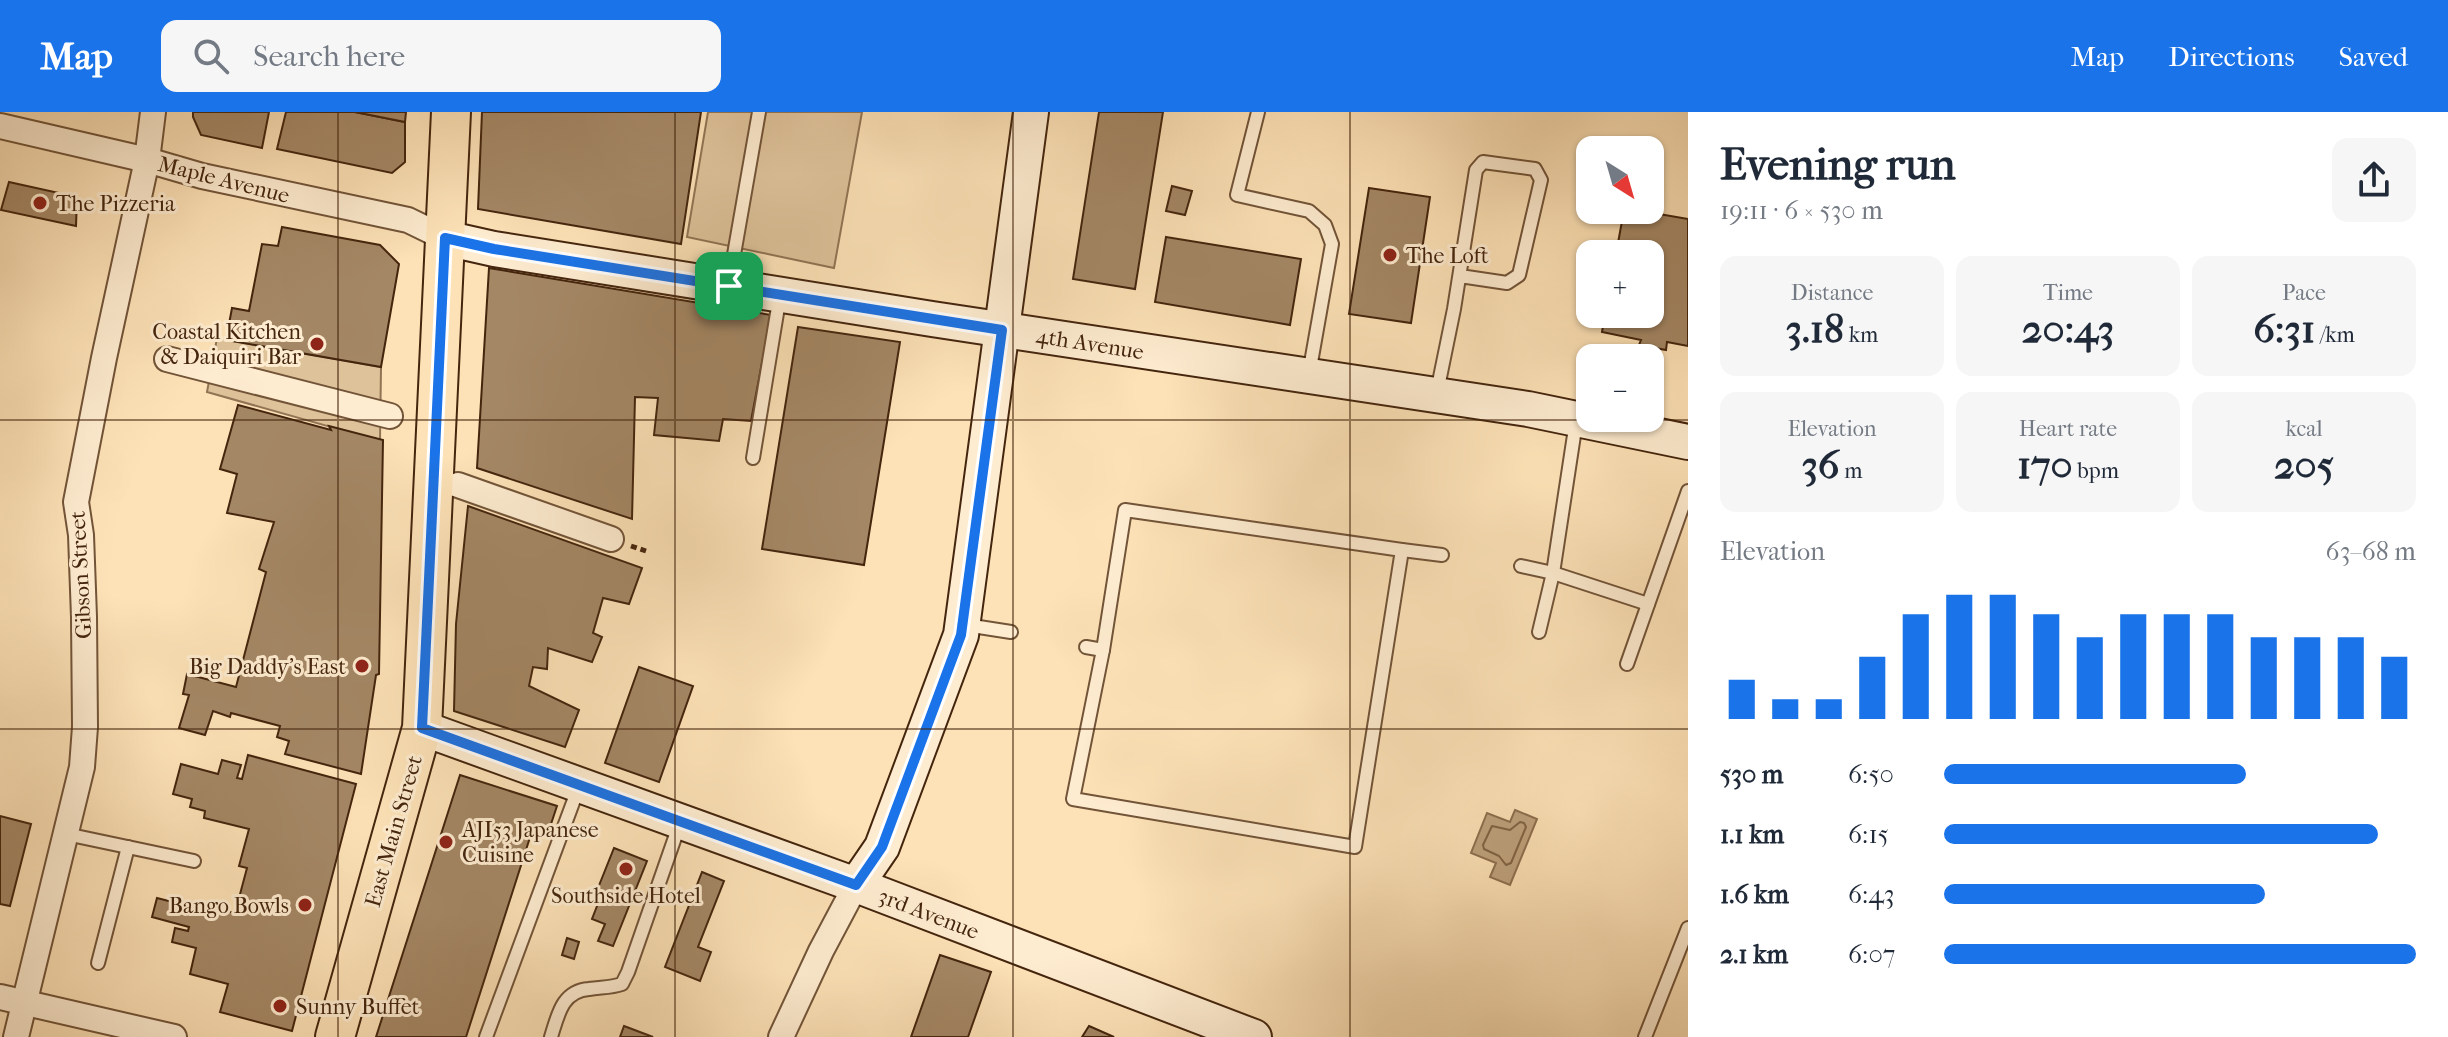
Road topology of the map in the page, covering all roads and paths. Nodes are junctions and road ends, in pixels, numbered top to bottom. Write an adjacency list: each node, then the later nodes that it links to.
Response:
1 (153, 112): 7 (street, Gibson Street)
2 (451, 112): 8 (main road, East Main Street)
3 (759, 112): 10 (lane)
4 (1031, 112): 12 (street)
5 (1258, 112): 14 (lane)
6 (0, 126): 7 (street, Maple Avenue)
7 (147, 160): 8 (street, Maple Avenue); 38 (street, Gibson Street)
8 (445, 238): 10 (street, 4th Avenue); 35 (main road, East Main Street)
9 (1460, 276): 9 (lane); 15 (lane)
10 (729, 286): 11 (street, 4th Avenue)
11 (780, 295): 12 (street, 4th Avenue); 20 (lane)
12 (1002, 330): 14 (street, 4th Avenue); 29 (street)
13 (167, 359): 16 (street)
14 (1309, 377): 15 (street, 4th Avenue)
15 (1436, 396): 17 (street, 4th Avenue)
16 (390, 416)
17 (1576, 419): 27 (lane)
18 (1639, 432): 19 (street, 4th Avenue)
19 (1688, 442)
20 (753, 458)
21 (458, 485): 23 (street)
22 (1688, 491): 28 (lane)
23 (611, 539)
24 (1402, 550): 25 (lane); 33 (lane); 33 (lane)
25 (1442, 555)
26 (1521, 566): 27 (lane)
27 (1553, 573): 28 (lane); 31 (lane)
28 (1648, 604): 34 (lane)
29 (963, 625): 30 (lane); 41 (street)
30 (1011, 632)
31 (1539, 632)
32 (1086, 647): 33 (lane)
33 (1103, 650)
34 (1627, 664)
35 (422, 728): 36 (street, 3rd Avenue); 48 (main road, East Main Street)
36 (579, 784): 37 (street, 3rd Avenue); 49 (lane)
37 (681, 820): 41 (street, 3rd Avenue); 50 (lane)
38 (66, 834): 39 (lane); 45 (street, Gibson Street)
39 (128, 847): 40 (lane); 43 (lane)
40 (194, 861)
41 (856, 885): 51 (street); 52 (street, 3rd Avenue)
42 (1688, 928): 53 (lane)
43 (98, 963)
44 (0, 997): 45 (street)
45 (25, 1002): 46 (street, Gibson Street); 47 (street)
46 (16, 1037)
47 (174, 1037)
48 (335, 1037)
49 (486, 1037)
50 (551, 1037)
51 (781, 1037)
52 (1254, 1037)
53 (1645, 1037)

